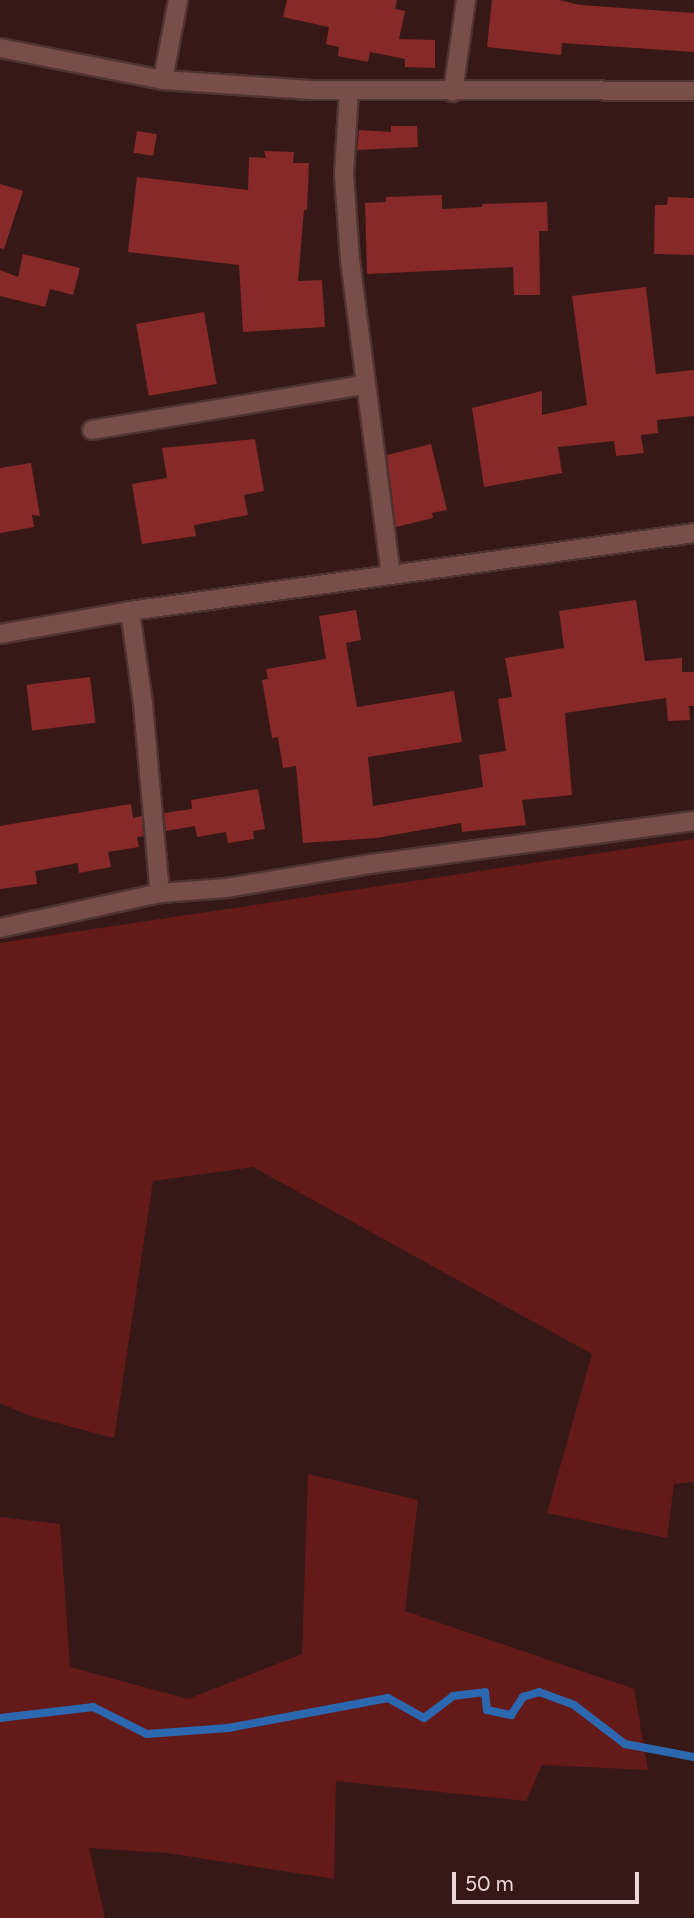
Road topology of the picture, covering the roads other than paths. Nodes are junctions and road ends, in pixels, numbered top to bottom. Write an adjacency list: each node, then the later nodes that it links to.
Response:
1 (178, 0): 4 (street)
2 (466, 0): 7 (street)
3 (0, 48): 4 (street)
4 (163, 80): 5 (street)
5 (349, 90): 7 (street); 8 (street)
6 (694, 91): 7 (street)
7 (453, 92)
8 (364, 385): 9 (street); 11 (street)
9 (92, 430)
10 (694, 533): 11 (street)
11 (391, 574): 12 (street)
12 (130, 611): 13 (street); 15 (street)
13 (0, 634)
14 (694, 821): 15 (street)
15 (160, 893): 16 (street)
16 (0, 928)

